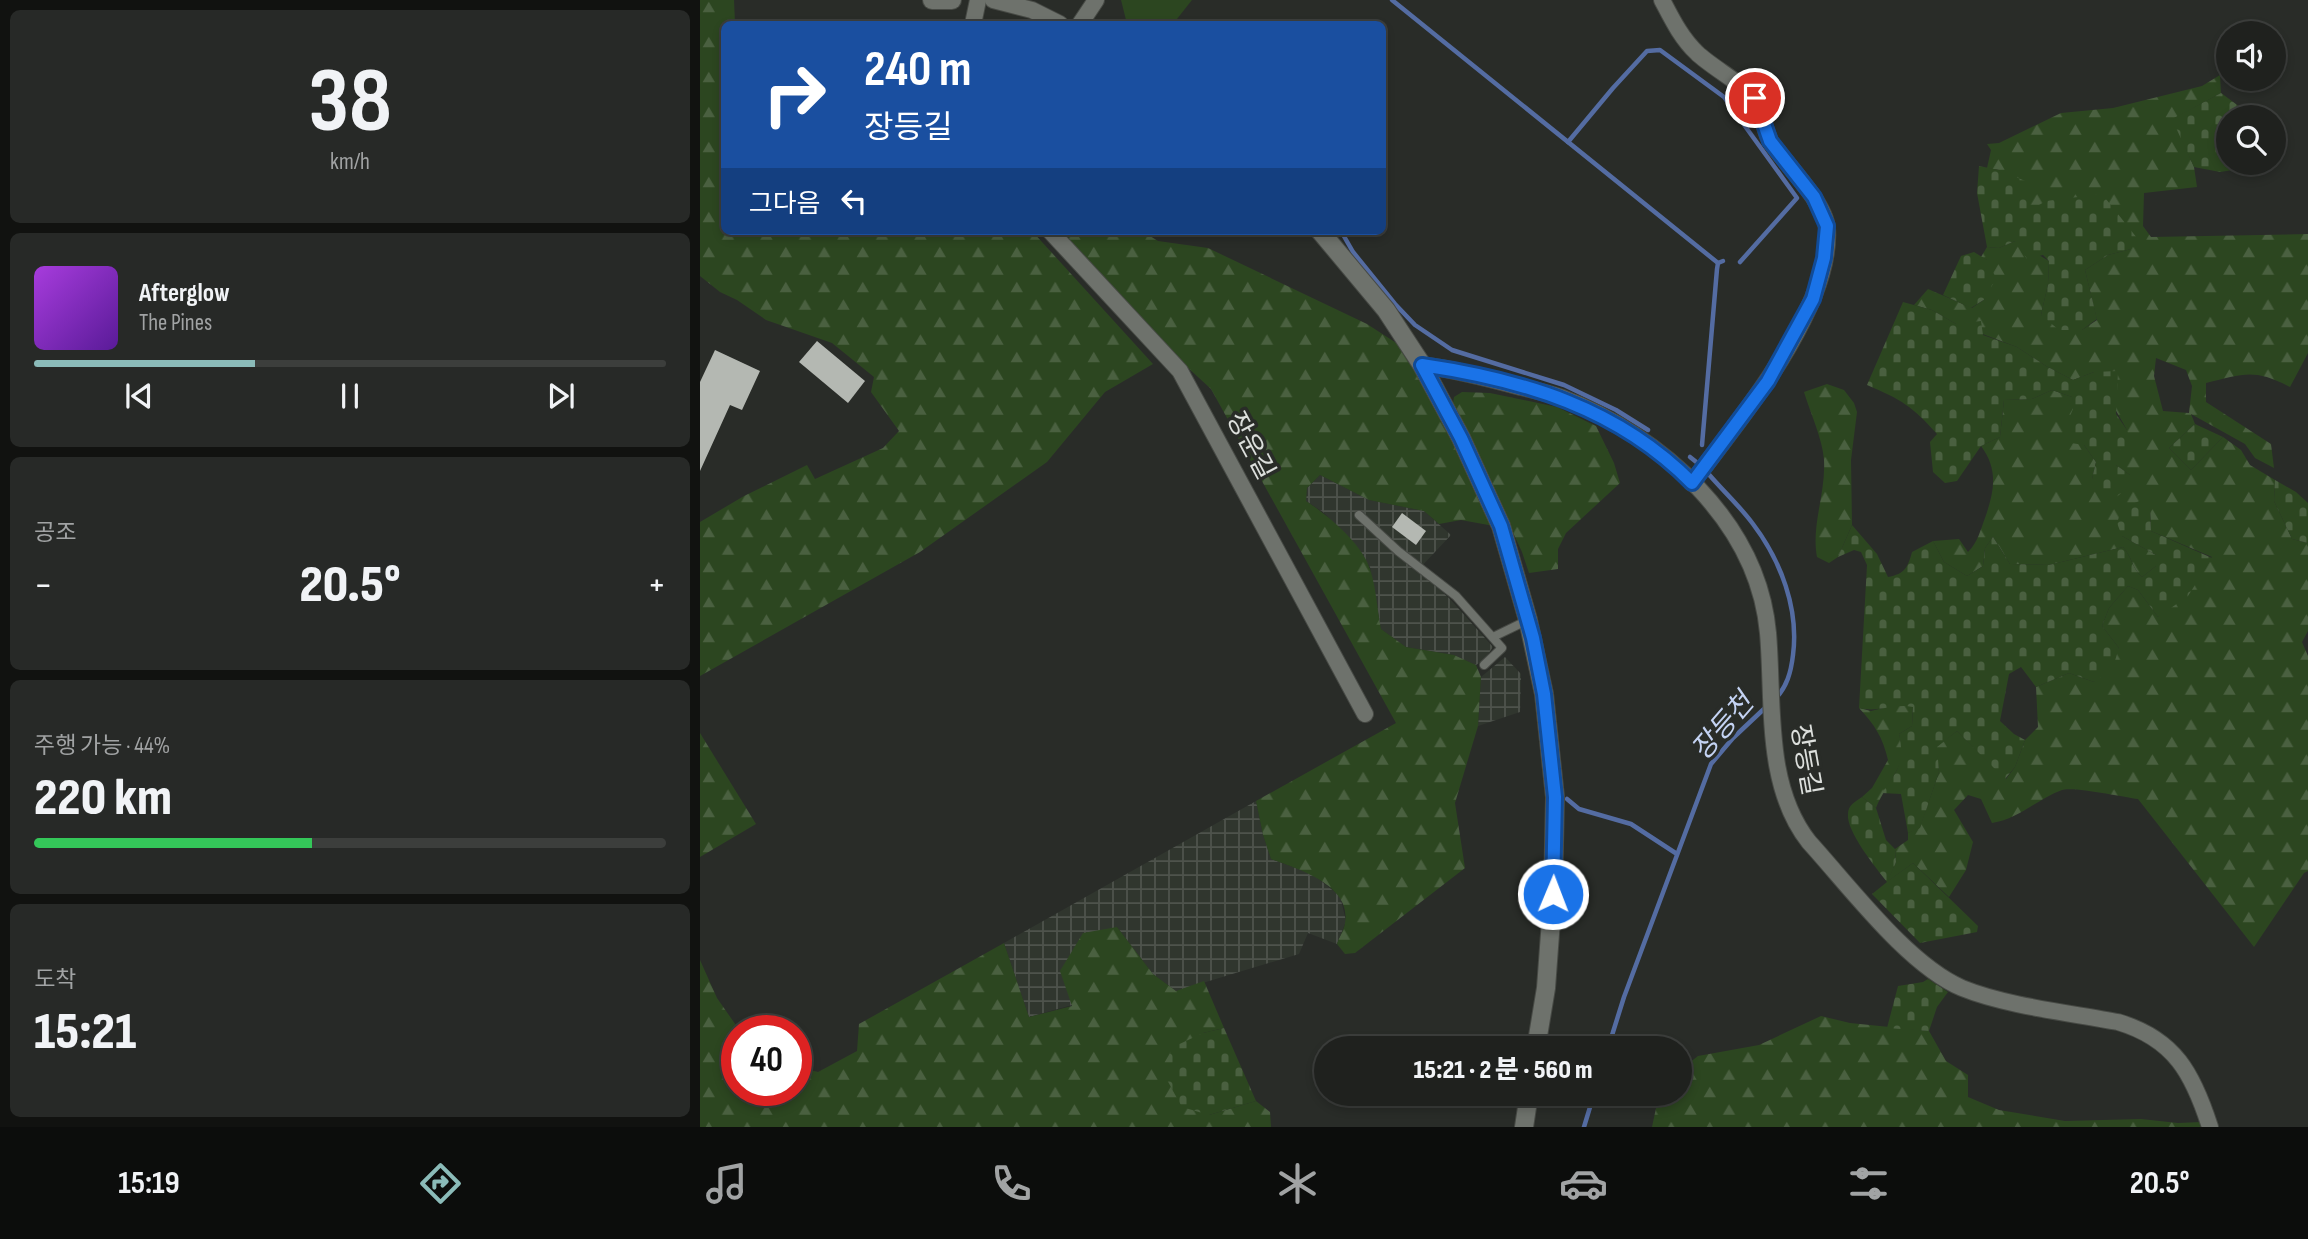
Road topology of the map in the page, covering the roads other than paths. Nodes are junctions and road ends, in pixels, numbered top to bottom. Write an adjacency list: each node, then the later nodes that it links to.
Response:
1 (932, 0): 2 (street)
2 (952, 0)
3 (978, 0): 7 (street)
4 (993, 0): 8 (street)
5 (1096, 0): 9 (street)
6 (1662, 0): 13 (street)
7 (974, 21)
8 (1054, 21)
9 (1082, 21)
10 (1054, 235): 18 (street, 장운길)
11 (1323, 235): 12 (street)
12 (1422, 365): 13 (street, 장등길); 15 (street)
13 (1699, 473): 22 (street, 장등길)
14 (1359, 515): 16 (lane)
15 (1528, 620): 16 (lane); 19 (street)
16 (1493, 637): 17 (lane)
17 (1485, 665)
18 (1365, 714)
19 (1538, 1036)
20 (1527, 1106): 21 (street)
21 (1524, 1127)
22 (2210, 1127)

